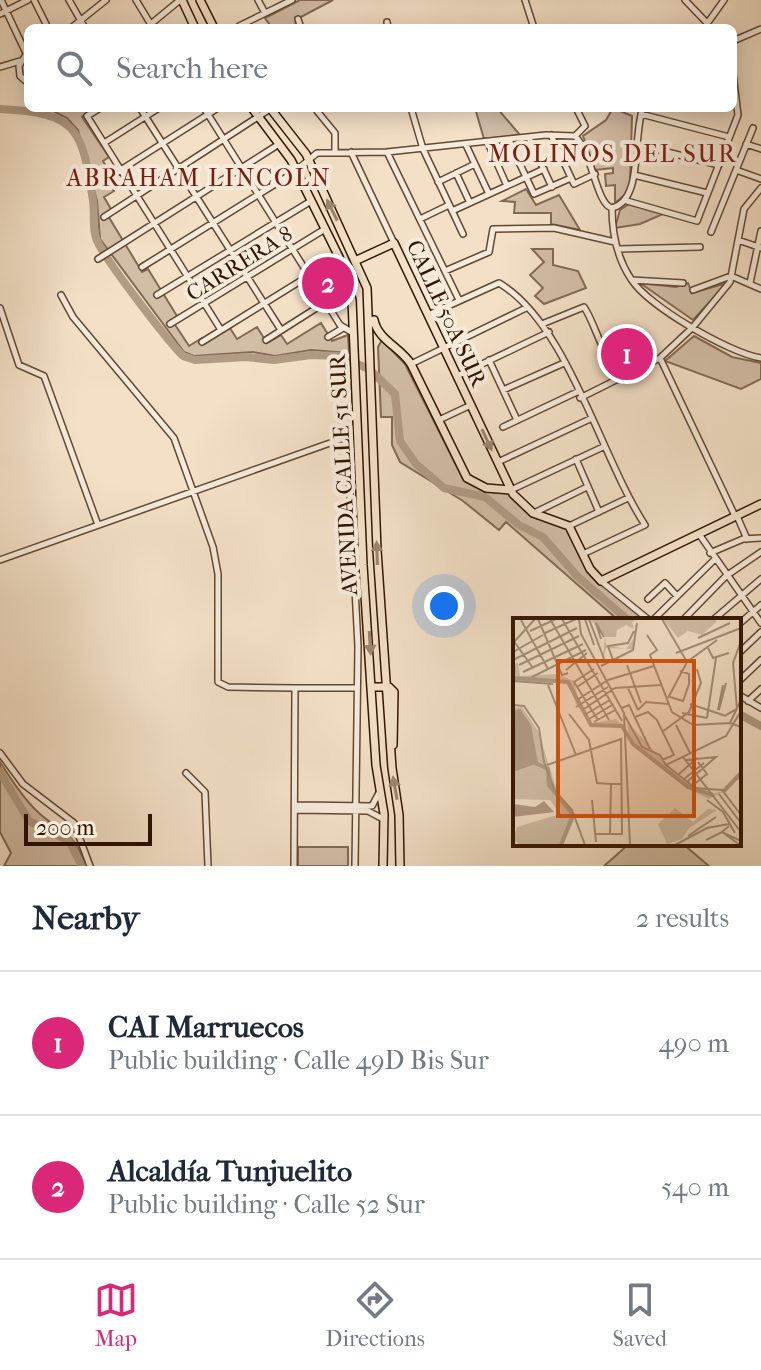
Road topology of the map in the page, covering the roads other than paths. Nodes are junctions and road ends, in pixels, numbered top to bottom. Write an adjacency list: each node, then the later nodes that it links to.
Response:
1 (1, 0): 14 (street)
2 (31, 0): 14 (street); 18 (street)
3 (69, 0): 17 (street)
4 (106, 0): 17 (street)
5 (136, 0): 21 (street)
6 (181, 0): 22 (street); 23 (main road)
7 (258, 0): 15 (street)
8 (292, 0): 12 (street)
9 (525, 0): 27 (street)
10 (685, 0): 28 (street)
11 (204, 1): 24 (main road)
12 (284, 2): 15 (street)
13 (720, 2): 29 (street)
14 (3, 12): 32 (street)
15 (265, 13): 25 (street)
16 (298, 19): 26 (street)
17 (80, 21): 19 (street); 20 (street)
18 (46, 24)
19 (76, 24)
20 (82, 24)
21 (148, 24)
22 (153, 24)
23 (193, 24)
24 (213, 24)
25 (243, 24)
26 (300, 24)
27 (533, 24)
28 (703, 24)
29 (706, 24)
30 (761, 29): 31 (street)
31 (737, 39)
32 (24, 48)
33 (24, 56): 34 (street)
34 (20, 61): 35 (street); 36 (street)
35 (0, 67)
36 (24, 80)
37 (94, 112): 61 (street)
38 (142, 112): 52 (street)
39 (153, 112): 52 (street)
40 (206, 112): 51 (street)
41 (212, 112): 51 (street)
42 (256, 112): 53 (main road, AVENIDA CALLE 51 SUR)
43 (266, 112): 53 (street)
44 (273, 112): 73 (main road, AVENIDA CALLE 51 SUR)
45 (318, 112): 70 (street)
46 (412, 112): 68 (street)
47 (578, 112): 56 (street)
48 (642, 112): 64 (street)
49 (645, 112): 57 (street)
50 (734, 112): 57 (street)
51 (208, 115): 59 (street); 62 (street)
52 (145, 117): 61 (street); 62 (street)
53 (260, 117): 59 (street); 80 (main road, AVENIDA CALLE 51 SUR)
54 (753, 128): 65 (street)
55 (551, 135): 56 (street); 58 (street); 88 (street)
56 (575, 136): 83 (street)
57 (729, 137): 75 (street)
58 (529, 138): 60 (street); 78 (street)
59 (224, 140): 76 (street); 77 (street)
60 (509, 141): 63 (street); 85 (street)
61 (104, 143): 79 (street)
62 (162, 143): 77 (street); 79 (street)
63 (488, 143): 66 (street); 90 (street)
64 (635, 144): 75 (street); 84 (street)
65 (746, 144): 69 (street); 81 (street)
66 (466, 145): 68 (street); 74 (street)
67 (276, 146): 76 (street)
68 (423, 149): 72 (street); 89 (street)
69 (761, 149)
70 (335, 152): 71 (street); 73 (street)
71 (351, 152): 72 (street); 114 (street, CALLE 50A SUR)
72 (387, 152): 104 (street)
73 (308, 159): 80 (street); 123 (main road, AVENIDA CALLE 51 SUR, one-way to 73)
74 (475, 164): 82 (street); 94 (street)
75 (719, 165): 93 (street)
76 (242, 168): 95 (street); 97 (street)
77 (179, 169): 96 (street); 97 (street)
78 (544, 169): 85 (street); 91 (street)
79 (120, 170): 86 (street); 96 (street)
80 (296, 170): 95 (street); 98 (main road, AVENIDA CALLE 51 SUR)
81 (736, 170): 87 (street); 110 (street)
82 (456, 173): 89 (street); 100 (street)
83 (595, 174): 88 (street); 102 (street)
84 (634, 175): 93 (street); 99 (street)
85 (526, 177): 90 (street); 91 (street)
86 (108, 178)
87 (761, 179)
88 (572, 181): 91 (street)
89 (438, 182): 101 (street)
90 (507, 186): 94 (street)
91 (552, 187)
92 (760, 191): 112 (street)
93 (707, 193): 99 (street)
94 (489, 194): 100 (street)
95 (258, 195): 105 (street); 107 (street)
96 (137, 196): 103 (street); 106 (street)
97 (197, 196): 106 (street); 107 (street)
98 (311, 201): 105 (street); 108 (main road, AVENIDA CALLE 51 SUR)
99 (627, 201): 102 (street)
100 (470, 203): 101 (street)
101 (451, 208): 104 (street); 111 (street)
102 (612, 208): 113 (street)
103 (104, 217)
104 (420, 219): 125 (street)
105 (276, 222): 116 (street); 120 (street)
106 (154, 223): 118 (street); 122 (street)
107 (213, 223): 118 (street); 120 (street)
108 (325, 229): 116 (street, CARRERA 8); 121 (main road, AVENIDA CALLE 51 SUR)
109 (761, 231): 117 (street)
110 (711, 232)
111 (463, 234)
112 (738, 240): 117 (street); 128 (street)
113 (615, 242): 119 (street); 125 (street)
114 (394, 243): 123 (main road); 144 (main road, CALLE 50A SUR)
115 (700, 247): 119 (street)
116 (293, 248): 126 (street); 127 (street, CARRERA 8)
117 (759, 248): 132 (street)
118 (170, 249): 124 (street); 129 (street)
119 (618, 249): 130 (street)
120 (231, 250): 127 (street); 129 (street)
121 (339, 257): 126 (street); 152 (main road, AVENIDA CALLE 51 SUR)
122 (99, 258)
123 (357, 260): 135 (main road, AVENIDA CALLE 51 SUR)
124 (142, 267)
125 (445, 271): 138 (street)
126 (309, 275): 139 (street); 141 (street)
127 (247, 276): 140 (street, CARRERA 8); 141 (street)
128 (731, 276): 132 (street); 134 (street); 147 (street)
129 (188, 277): 137 (street); 140 (street)
130 (631, 280): 131 (street); 147 (street)
131 (683, 283)
132 (750, 283): 133 (street)
133 (761, 289)
134 (693, 290)
135 (368, 293): 161 (main road); 209 (main road, AVENIDA CALLE 51 SUR, one-way to 135)
136 (61, 295): 176 (street)
137 (157, 295)
138 (459, 300): 143 (street); 144 (street)
139 (326, 302): 148 (street); 150 (street)
140 (204, 303): 145 (street, CARRERA 8); 149 (street)
141 (264, 303): 149 (street); 150 (street)
142 (0, 308): 182 (street)
143 (526, 308): 146 (street); 156 (street)
144 (428, 315): 156 (main road, CALLE 50A SUR)
145 (170, 324)
146 (542, 324): 151 (street); 162 (street)
147 (693, 327): 157 (street); 158 (street)
148 (343, 328): 152 (street); 153 (street)
149 (221, 330): 155 (street)
150 (281, 330): 154 (street)
151 (549, 332): 159 (street); 160 (street)
152 (354, 333): 210 (main road, AVENIDA CALLE 51 SUR, one-way to 210)
153 (328, 337)
154 (266, 340)
155 (202, 342)
156 (444, 348): 161 (street); 163 (main road, CALLE 50A SUR)
157 (660, 358): 162 (street); 181 (street)
158 (761, 358)
159 (489, 360): 163 (street); 164 (street)
160 (564, 363): 164 (street); 165 (street)
161 (411, 364): 168 (main road)
162 (635, 372): 165 (street)
163 (457, 376): 166 (main road, CALLE 50A SUR)
164 (503, 390): 169 (street)
165 (579, 395): 167 (street); 169 (street)
166 (471, 405): 168 (street); 173 (main road, CALLE 50A SUR, one-way to 173)
167 (590, 419): 171 (street); 173 (street)
168 (437, 420): 175 (main road)
169 (517, 420): 170 (street)
170 (503, 427)
171 (603, 447): 172 (street); 177 (street)
172 (576, 459): 174 (street); 175 (street)
173 (498, 462): 175 (main road, CALLE 50A SUR)
174 (587, 487): 179 (street); 180 (street)
175 (511, 490): 180 (main road)
176 (193, 491): 182 (street); 211 (street); 212 (street)
177 (628, 498): 179 (street); 188 (street)
178 (761, 504): 181 (main road)
179 (599, 512): 183 (street)
180 (533, 513): 183 (main road)
181 (736, 515): 184 (main road); 186 (street)
182 (98, 525): 190 (street)
183 (569, 526): 188 (main road)
184 (699, 533): 189 (street); 193 (main road)
185 (761, 538): 186 (street)
186 (747, 539): 189 (street)
187 (761, 552): 191 (street)
188 (583, 554): 193 (main road)
189 (712, 557): 191 (street); 195 (street)
190 (0, 560)
191 (726, 576): 194 (street); 201 (street)
192 (761, 579): 194 (street)
193 (601, 581): 199 (street)
194 (740, 595): 198 (street); 202 (street)
195 (677, 596): 196 (street); 200 (street)
196 (648, 599)
197 (761, 605): 198 (street)
198 (752, 611): 203 (street); 204 (street)
199 (648, 618)
200 (653, 618)
201 (685, 618)
202 (715, 618)
203 (741, 622)
204 (761, 623)
205 (761, 632): 206 (street)
206 (741, 651)
207 (761, 660): 208 (street)
208 (741, 679)
209 (387, 686): 210 (main road); 228 (main road, AVENIDA CALLE 51 SUR, one-way to 209)
210 (372, 687): 219 (main road, AVENIDA CALLE 51 SUR)
211 (295, 688): 212 (street); 220 (street)
212 (355, 688): 221 (street)
213 (761, 689): 215 (street)
214 (741, 696): 215 (street)
215 (748, 701): 216 (street)
216 (761, 708)
217 (0, 753): 223 (street)
218 (186, 773): 224 (street)
219 (379, 780): 221 (street); 222 (main road, AVENIDA CALLE 51 SUR)
220 (295, 808): 221 (street); 225 (street)
221 (355, 808): 222 (street); 226 (street)
222 (384, 819): 227 (main road, AVENIDA CALLE 51 SUR)
223 (90, 866)
224 (208, 866)
225 (294, 866)
226 (355, 866)
227 (383, 866)
228 (400, 866)

